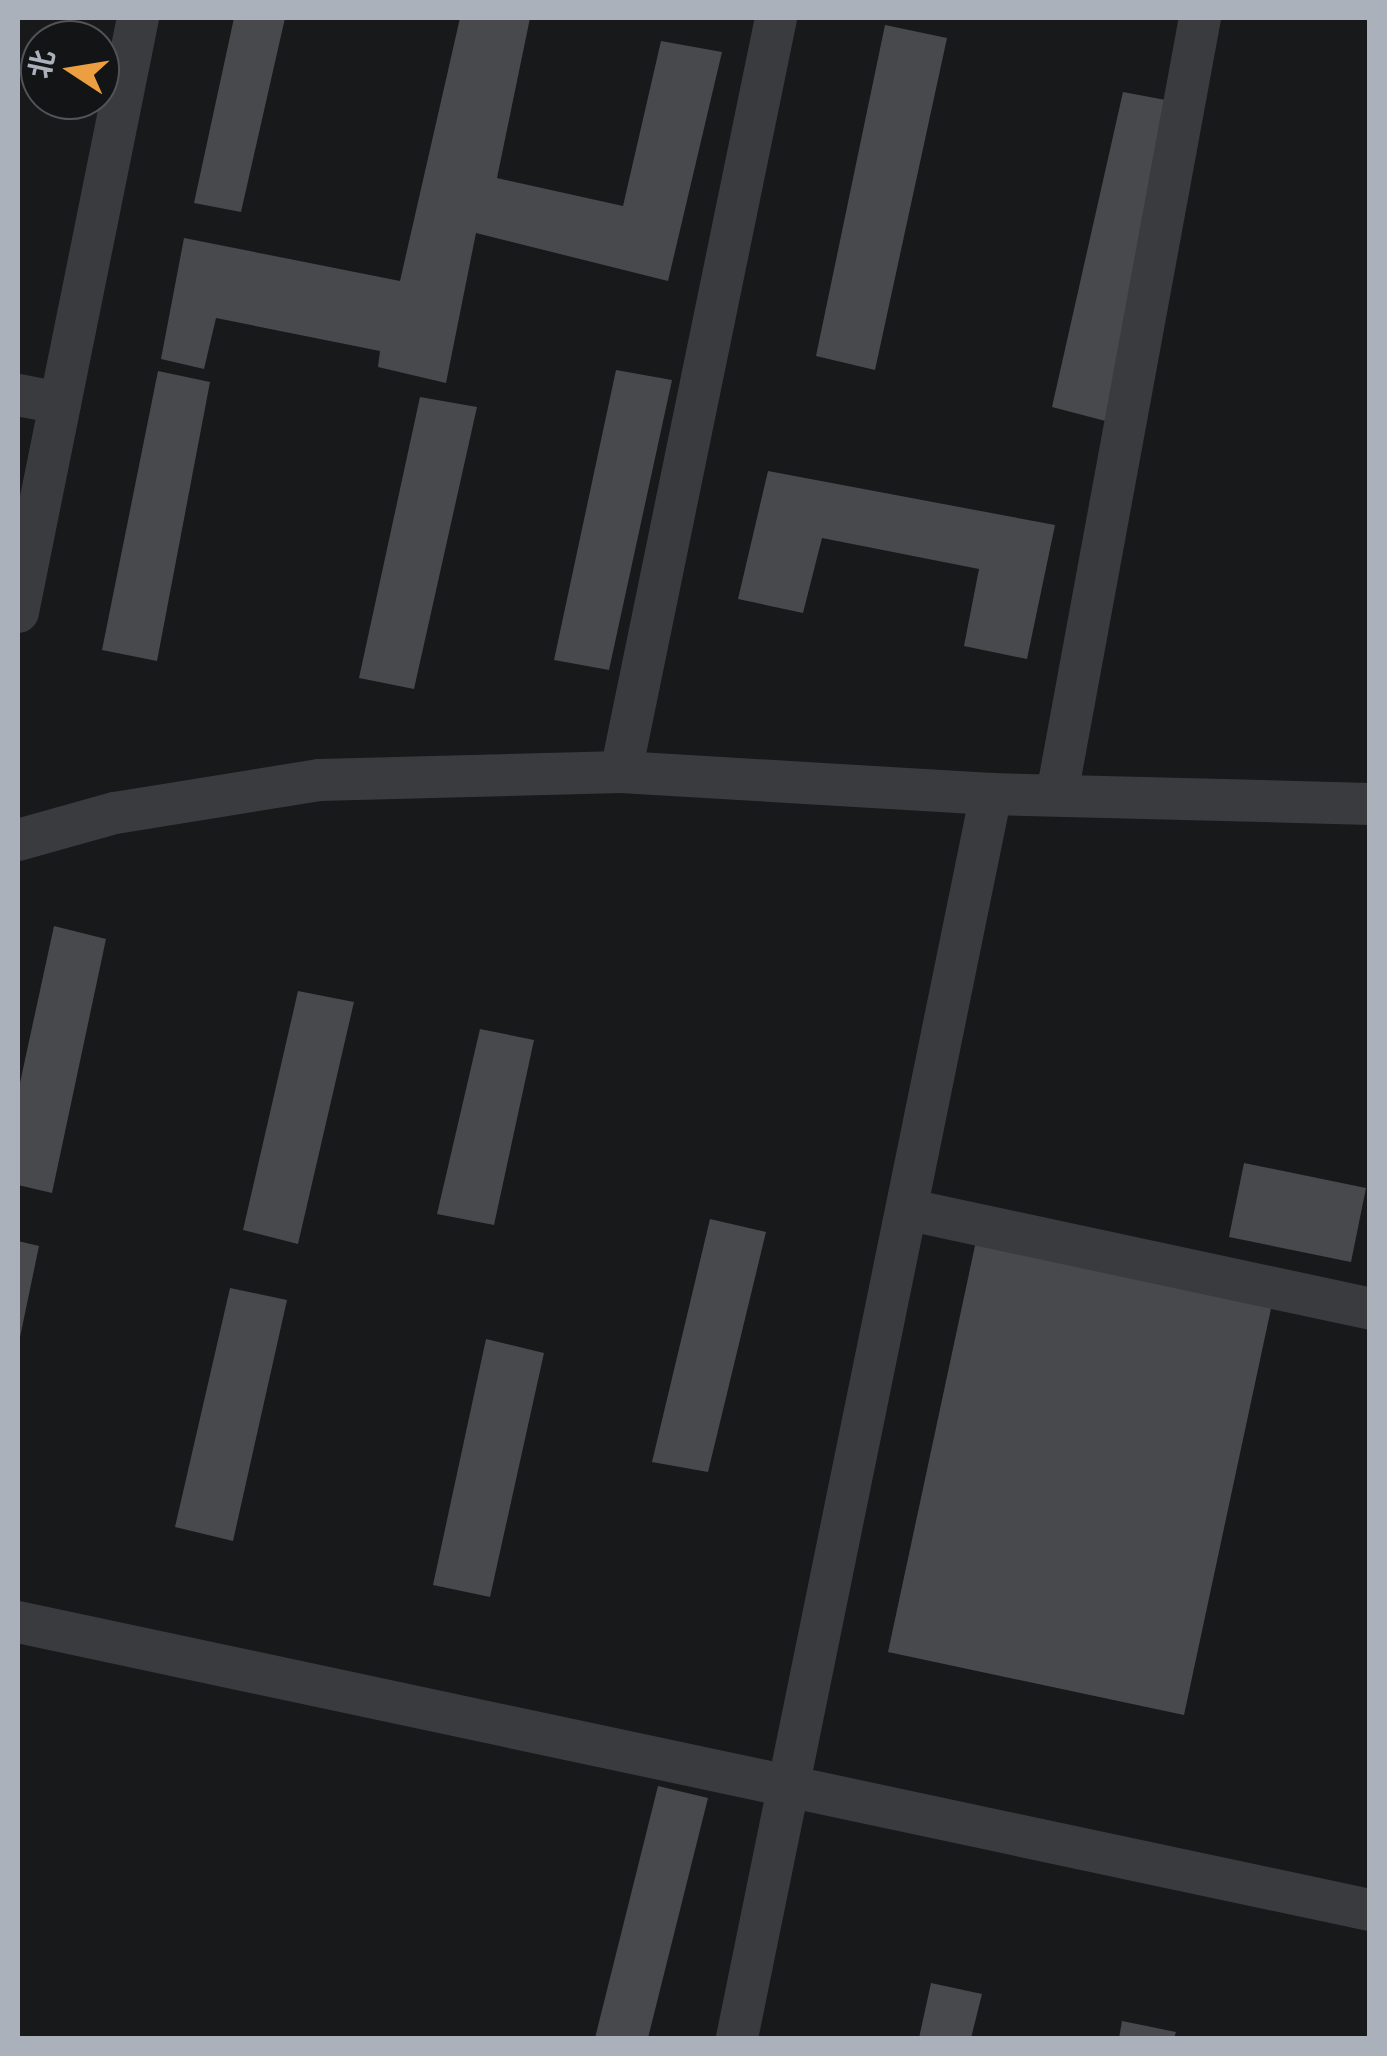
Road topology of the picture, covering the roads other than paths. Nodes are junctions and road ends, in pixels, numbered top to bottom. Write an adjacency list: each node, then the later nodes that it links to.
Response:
1 (138, 18): 5 (lane)
2 (776, 18): 7 (lane)
3 (1200, 18): 9 (lane)
4 (18, 394): 5 (lane)
5 (60, 403): 6 (lane)
6 (18, 612)
7 (621, 772): 8 (lane); 11 (lane)
8 (991, 794): 9 (lane); 12 (lane)
9 (1057, 794): 10 (lane)
10 (1370, 804)
11 (18, 840)
12 (910, 1210): 13 (lane); 15 (lane)
13 (1370, 1309)
14 (18, 1622): 15 (lane)
15 (789, 1786): 16 (lane); 17 (lane)
16 (1370, 1910)
17 (737, 2038)

